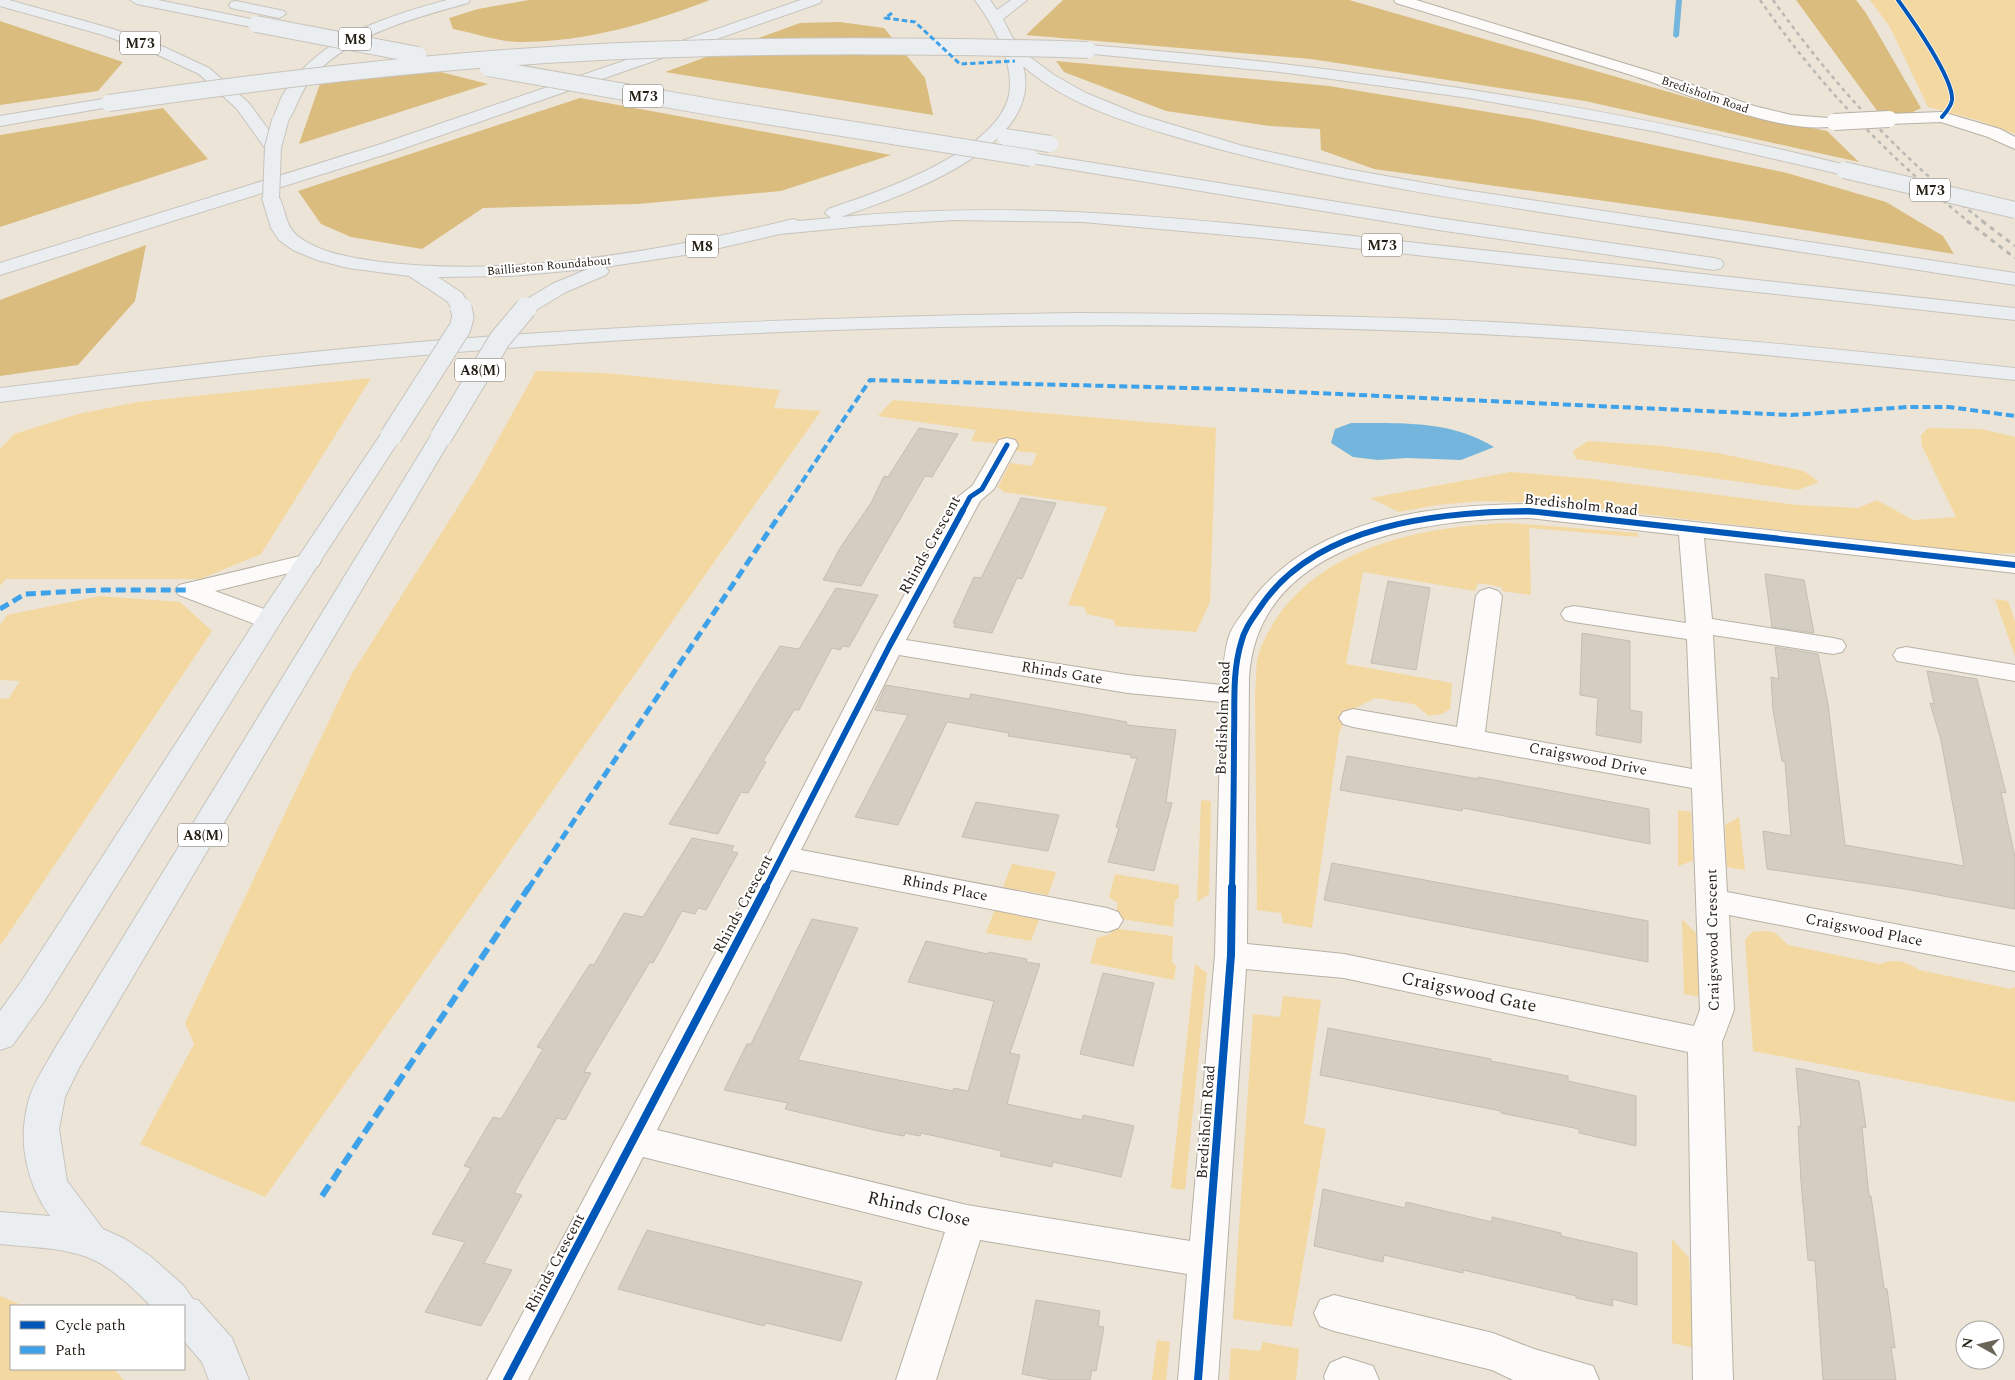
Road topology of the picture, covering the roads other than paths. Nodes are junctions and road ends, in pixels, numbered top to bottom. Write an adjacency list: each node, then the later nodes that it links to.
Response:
1 (137, 0): 28 (highway, M73, bridge)
2 (463, 0): 19 (highway, Baillieston Roundabout / M8, bridge)
3 (768, 0): 15 (highway)
4 (815, 0): 25 (highway)
5 (982, 0): 10 (highway, Baillieston Roundabout / M8)
6 (1020, 0): 10 (highway)
7 (1401, 0): 18 (street, Bredisholm Road, bridge)
8 (0, 2): 19 (highway, M73)
9 (219, 2): 12 (highway)
10 (995, 18): 11 (highway, Baillieston Roundabout / M8)
11 (1005, 39): 23 (highway, Baillieston Roundabout / M8); 27 (highway)
12 (423, 41)
13 (452, 47): 14 (highway, M73, bridge)
14 (699, 89)
15 (455, 108)
16 (0, 122): 22 (highway, M73, bridge)
17 (972, 132): 27 (highway, bridge)
18 (2015, 144)
19 (273, 147): 26 (highway, Baillieston Roundabout / M8, bridge)
20 (286, 161): 21 (highway)
21 (259, 170)
22 (2015, 210)
23 (775, 230): 24 (highway, Baillieston Roundabout / M8); 28 (highway, M73)
24 (633, 258): 26 (highway, Baillieston Roundabout / M8); 60 (highway, A8(M), bridge)
25 (0, 269)
26 (415, 272): 35 (highway, A8(M), bridge)
27 (2011, 284)
28 (1986, 306): 29 (highway, M73); 30 (highway, M73)
29 (2015, 306)
30 (2015, 314)
31 (2015, 374): 32 (highway)
32 (0, 395)
33 (1007, 445): 42 (street, Rhinds Crescent)
34 (1691, 529): 36 (street, Bredisholm Road); 41 (street, Craigswood Crescent); 46 (street, Bredisholm Road)
35 (309, 561): 40 (highway, A8(M)); 40 (street)
36 (2006, 564): 37 (street)
37 (2015, 588)
38 (1489, 596): 48 (street)
39 (1574, 614): 41 (street)
40 (269, 620): 55 (highway, A8(M))
41 (1700, 629): 43 (street); 49 (street, Craigswood Crescent)
42 (890, 645): 46 (street, Rhinds Gate); 50 (street, Rhinds Crescent)
43 (1833, 646)
44 (1906, 655): 45 (street)
45 (2015, 673)
46 (1234, 695): 53 (street, Bredisholm Road)
47 (1353, 718): 48 (street, Craigswood Drive)
48 (1470, 737): 49 (street, Craigswood Drive)
49 (1705, 781): 51 (street, Craigswood Crescent)
50 (782, 857): 52 (street, Rhinds Place); 57 (street, Rhinds Crescent)
51 (1714, 901): 54 (street, Craigswood Place); 56 (street, Craigswood Crescent)
52 (1107, 920)
53 (1231, 955): 56 (street, Craigswood Gate); 61 (street, Bredisholm Road)
54 (2015, 959)
55 (0, 1037)
56 (1706, 1042): 71 (street, Craigswood Crescent)
57 (634, 1140): 58 (street, Rhinds Close); 67 (street, Rhinds Crescent)
58 (967, 1221): 61 (street, Rhinds Close); 68 (street)
59 (0, 1228): 60 (highway)
60 (90, 1241): 62 (highway)
61 (1208, 1261): 69 (street, Bredisholm Road)
62 (177, 1305)
63 (1334, 1313): 65 (street)
64 (185, 1314): 66 (highway)
65 (1534, 1374): 70 (street)
66 (229, 1380)
67 (508, 1380)
68 (916, 1380)
69 (1198, 1380)
70 (1579, 1380)
71 (1713, 1380)

